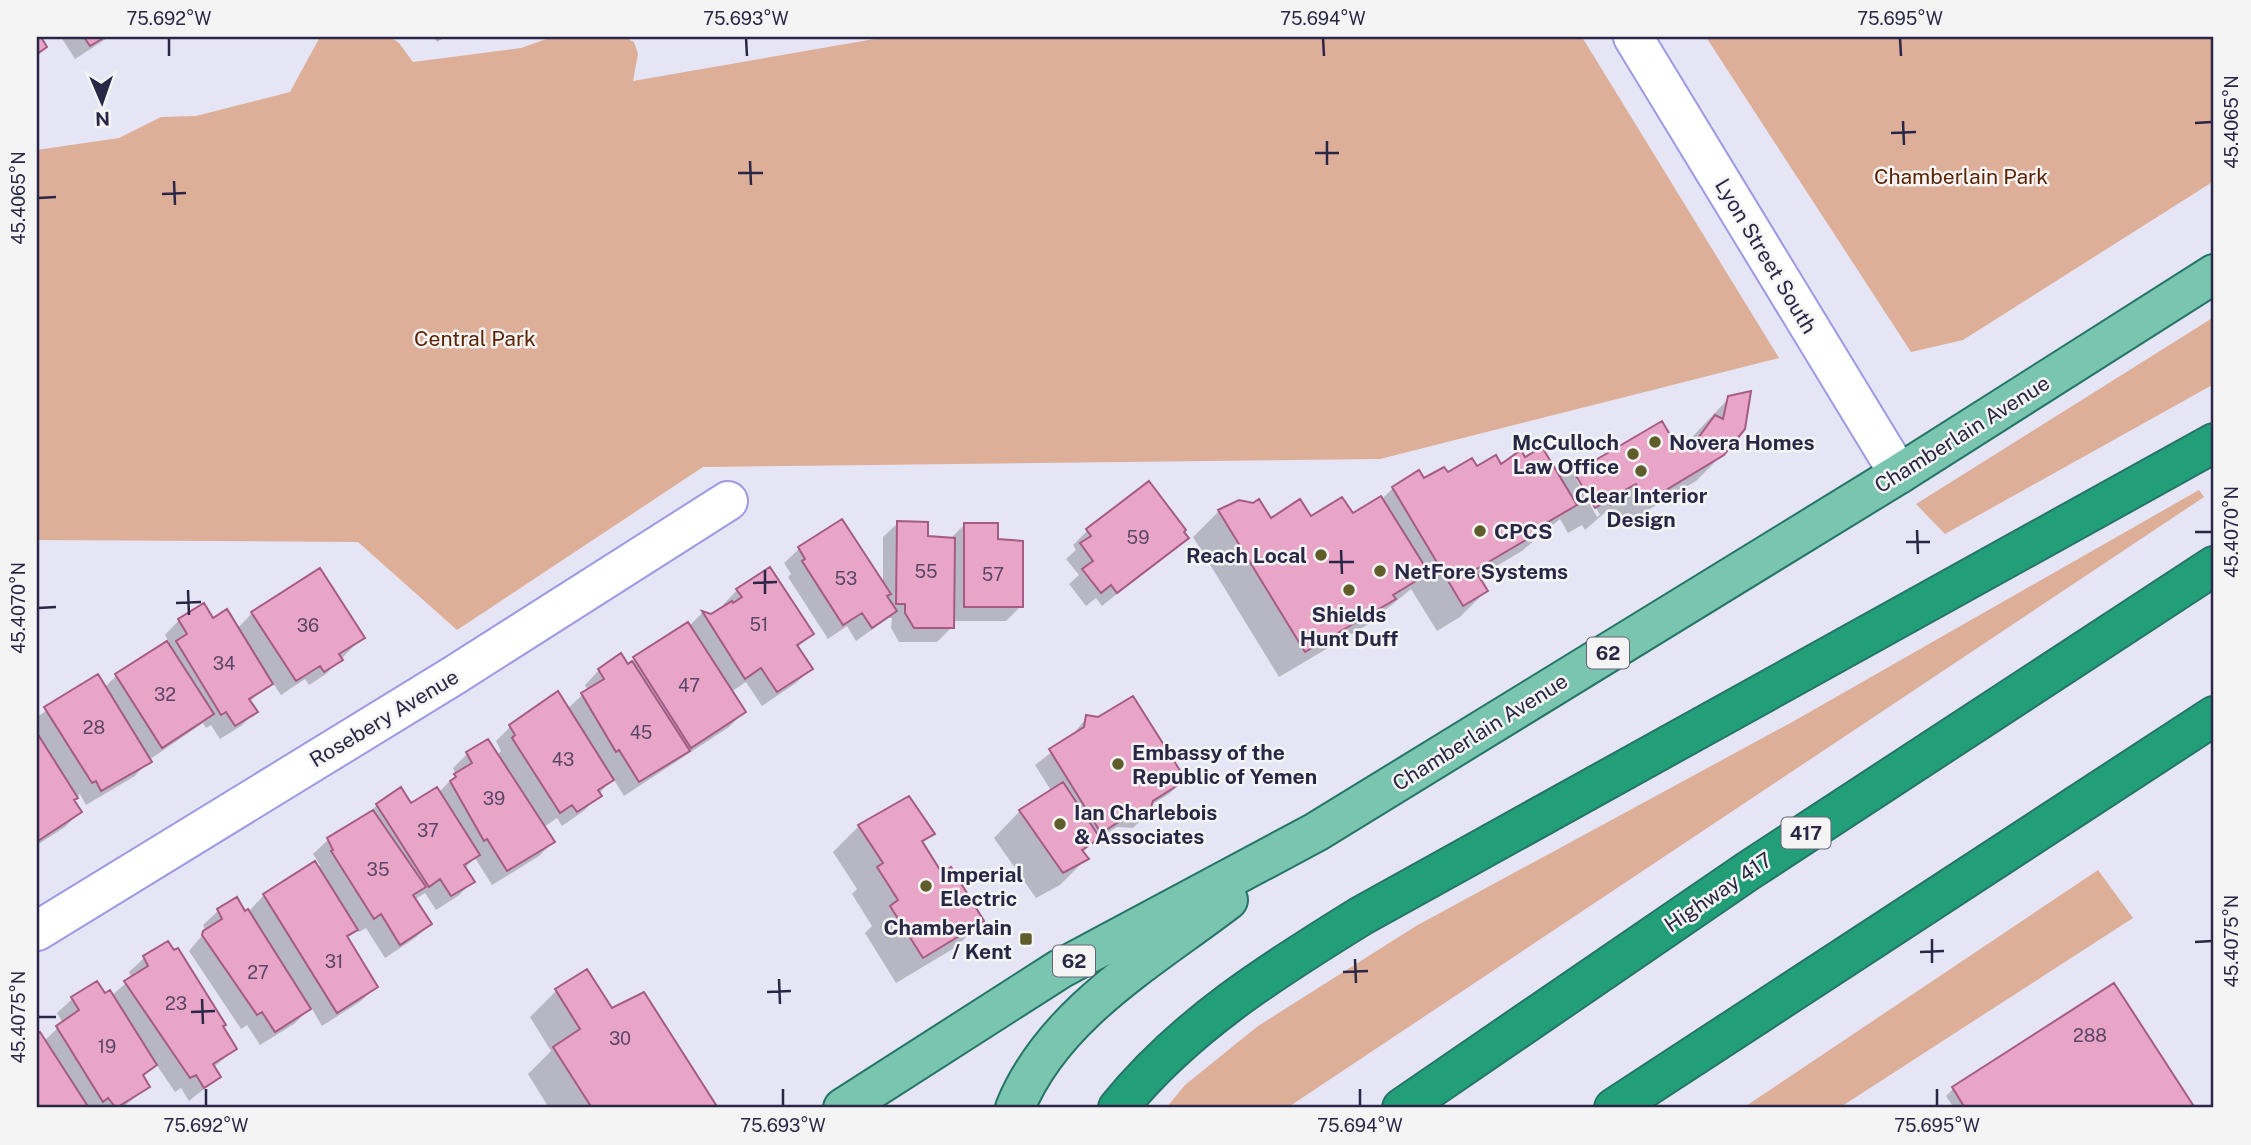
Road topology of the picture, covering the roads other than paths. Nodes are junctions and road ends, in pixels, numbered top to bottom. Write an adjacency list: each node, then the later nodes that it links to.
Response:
1 (1633, 37): 4 (street, Lyon Street South)
2 (2214, 274): 4 (main road, Chamberlain Avenue / 62)
3 (2214, 443): 12 (highway)
4 (1899, 474): 8 (main road, Chamberlain Avenue / 62)
5 (728, 501): 9 (street, Rosebery Avenue)
6 (2214, 566): 13 (highway, Highway 417 / 417)
7 (2214, 716): 14 (highway)
8 (1316, 832): 10 (main road, Chamberlain Avenue / 62); 11 (main road)
9 (37, 931)
10 (843, 1108)
11 (1015, 1108)
12 (1118, 1108)
13 (1402, 1108)
14 (1614, 1108)

